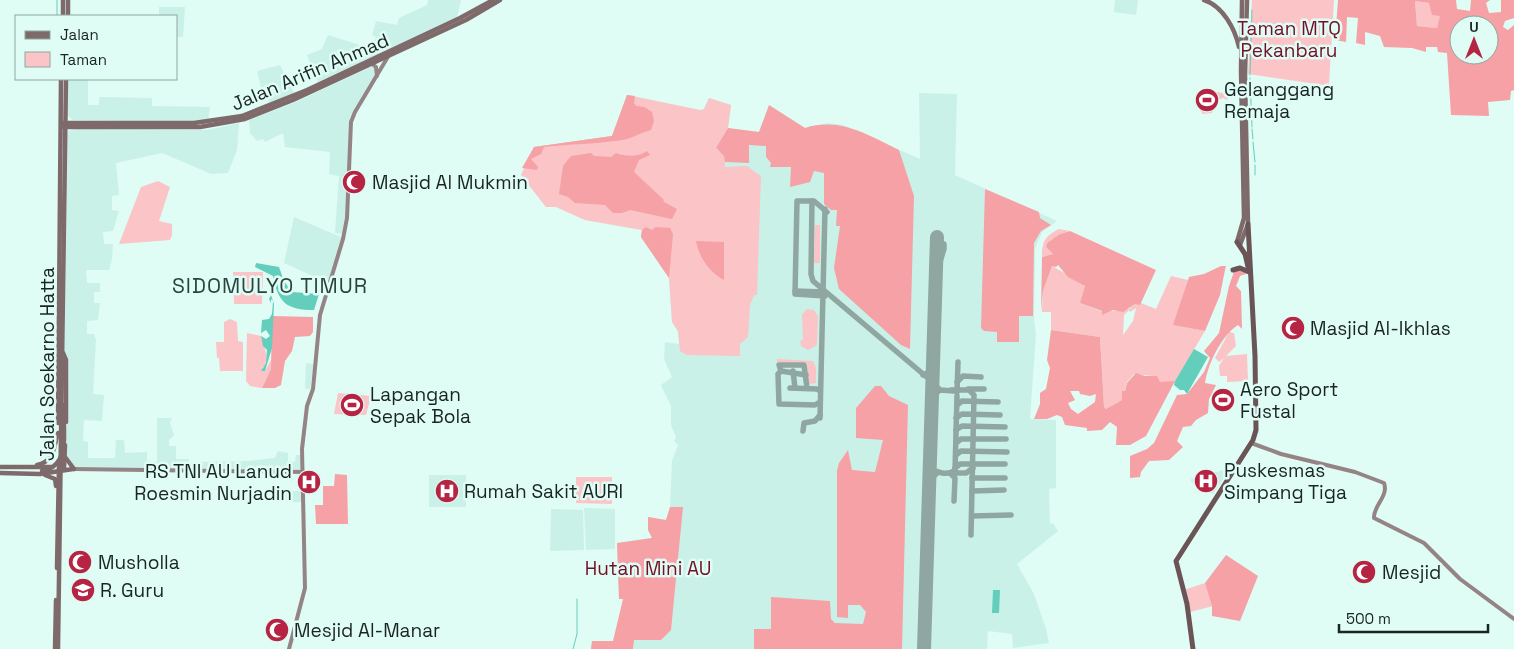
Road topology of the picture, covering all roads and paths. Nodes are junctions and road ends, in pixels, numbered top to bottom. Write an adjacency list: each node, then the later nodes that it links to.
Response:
1 (63, 0): 8 (main road)
2 (68, 0): 9 (main road)
3 (493, 0): 10 (main road, Jalan Arifin Ahmad)
4 (500, 0): 10 (main road, Jalan Arifin Ahmad)
5 (1204, 0): 12 (main road)
6 (1245, 0): 7 (main road)
7 (1245, 7): 12 (main road); 20 (main road)
8 (63, 15)
9 (68, 15)
10 (441, 29): 11 (main road, Jalan Arifin Ahmad); 17 (main road, Jalan Arifin Ahmad)
11 (390, 54): 13 (main road, Jalan Arifin Ahmad); 14 (main road)
12 (1241, 54): 20 (main road)
13 (371, 63): 14 (main road); 17 (main road, Jalan Arifin Ahmad)
14 (377, 76): 38 (main road)
15 (61, 80): 18 (main road, Jalan Soekarno Hatta)
16 (66, 80): 18 (main road, Jalan Soekarno Hatta)
17 (308, 91): 19 (main road, Jalan Arifin Ahmad)
18 (63, 116): 19 (main road, Jalan Soekarno Hatta)
19 (63, 125): 26 (main road, Jalan Soekarno Hatta)
20 (1245, 160): 21 (main road); 22 (main road)
21 (1248, 224): 22 (main road); 25 (highway)
22 (1239, 244): 24 (highway)
23 (1233, 270): 24 (highway)
24 (1249, 272): 25 (highway)
25 (1251, 294): 30 (highway)
26 (60, 300): 27 (main road, Jalan Soekarno Hatta); 29 (main road, Jalan Soekarno Hatta)
27 (62, 352): 28 (main road, Jalan Soekarno Hatta); 31 (main road)
28 (62, 368): 34 (main road, Jalan Soekarno Hatta); 37 (main road, bridge)
29 (58, 433): 33 (main road); 34 (main road, Jalan Soekarno Hatta)
30 (1250, 442): 41 (main road); 42 (highway)
31 (65, 457): 34 (main road); 35 (main road)
32 (0, 467): 33 (main road)
33 (28, 467): 34 (main road)
34 (61, 469): 35 (main road); 37 (main road); 39 (main road, Jalan Soekarno Hatta); 40 (main road, Jalan Soekarno Hatta)
35 (74, 469): 38 (main road)
36 (0, 472): 37 (main road)
37 (41, 472): 39 (main road)
38 (303, 472): 44 (main road)
39 (58, 509): 40 (main road, Jalan Soekarno Hatta)
40 (58, 573): 43 (main road, Jalan Soekarno Hatta)
41 (1514, 619)
42 (1191, 646)
43 (57, 649)
44 (288, 649)

